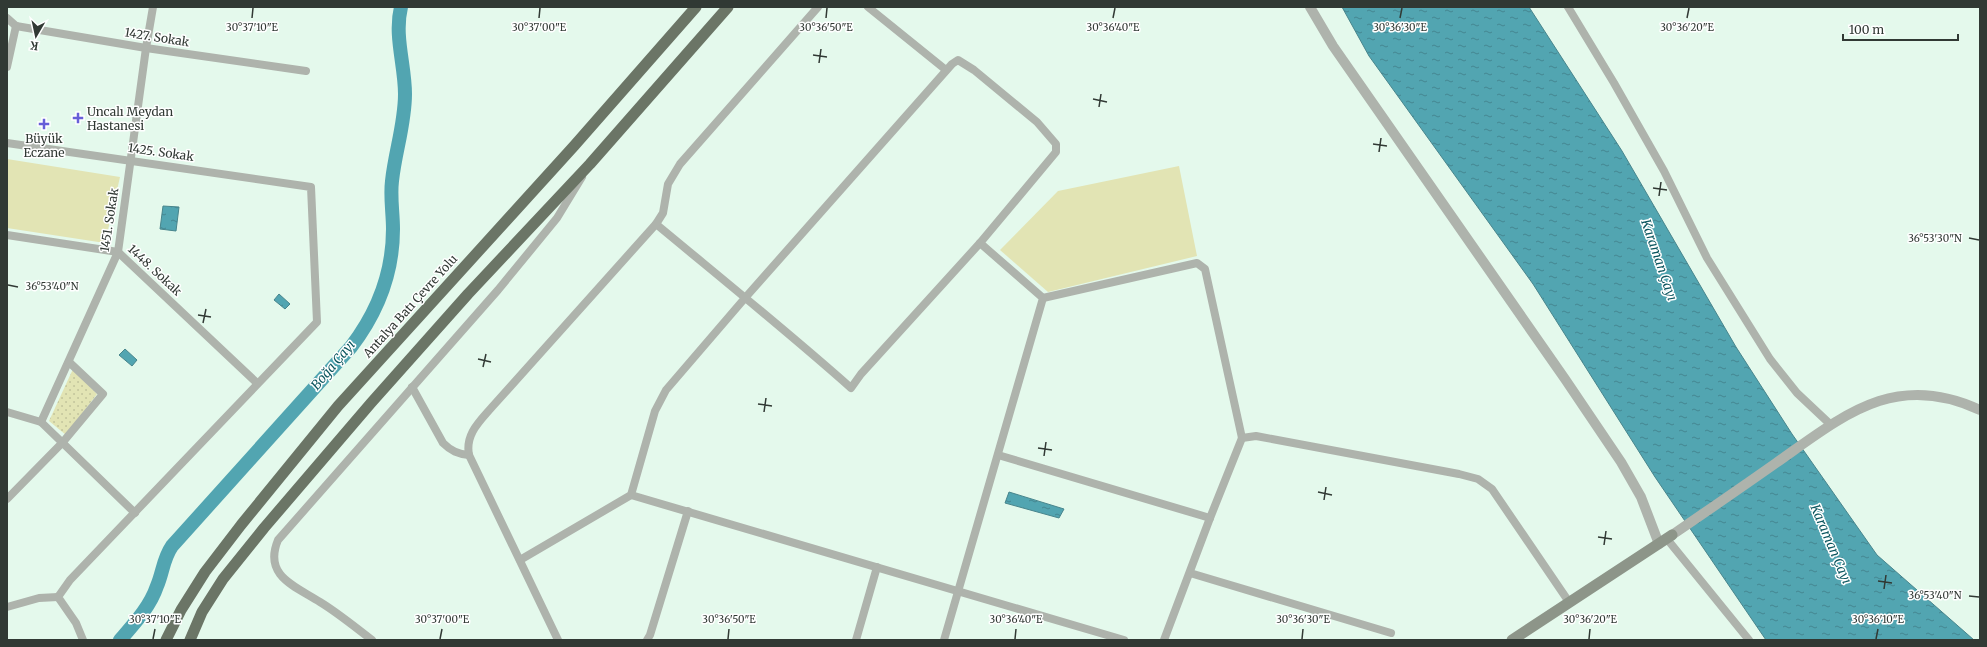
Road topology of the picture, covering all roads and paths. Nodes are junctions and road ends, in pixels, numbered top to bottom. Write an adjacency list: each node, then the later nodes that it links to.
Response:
1 (153, 7): 10 (street, 1451. Sokak)
2 (696, 7): 49 (highway, Antalya Batı Çevre Yolu)
3 (728, 7): 16 (highway)
4 (818, 7): 17 (street)
5 (868, 7): 12 (street)
6 (1310, 7): 39 (street)
7 (1568, 7): 29 (street)
8 (7, 18): 9 (street)
9 (16, 26): 10 (street, 1427. Sokak); 11 (street)
10 (146, 48): 13 (street, 1427. Sokak); 15 (street, 1451. Sokak)
11 (7, 66)
12 (946, 70): 19 (street); 21 (street)
13 (306, 71)
14 (7, 143): 15 (street, 1425. Sokak)
15 (130, 159): 20 (street, 1451. Sokak); 24 (street, 1425. Sokak)
16 (590, 164): 25 (street); 50 (highway)
17 (656, 224): 21 (street); 32 (street)
18 (7, 235): 20 (street, 1448. Sokak)
19 (980, 243): 21 (street); 22 (street)
20 (118, 252): 23 (street, 1451. Sokak); 24 (street, 1448. Sokak)
21 (744, 298): 34 (street)
22 (1043, 298): 30 (street); 33 (street)
23 (69, 362): 28 (street, 1451. Sokak); 31 (street)
24 (257, 383): 37 (street)
25 (412, 387): 32 (street); 51 (street)
26 (1980, 410): 29 (street)
27 (7, 412): 28 (street)
28 (42, 422): 31 (street)
29 (1831, 425): 39 (street)
30 (1242, 438): 38 (street); 45 (street)
31 (63, 442): 35 (street); 37 (street)
32 (469, 455): 40 (street)
33 (998, 455): 38 (street); 43 (street)
34 (631, 495): 36 (street); 40 (street)
35 (7, 499)
36 (688, 511): 41 (street); 53 (street)
37 (135, 513): 44 (street)
38 (1210, 518): 42 (street)
39 (1666, 539): 45 (main road); 59 (street)
40 (520, 560): 52 (street)
41 (877, 567): 43 (street); 54 (street)
42 (1190, 572): 47 (street); 57 (street)
43 (958, 591): 55 (street); 56 (street)
44 (58, 598): 46 (street); 48 (street)
45 (1569, 602): 58 (main road)
46 (7, 607)
47 (1391, 633)
48 (83, 640)
49 (166, 640)
50 (190, 640)
51 (372, 640)
52 (558, 640)
53 (647, 640)
54 (856, 640)
55 (944, 640)
56 (1124, 640)
57 (1164, 640)
58 (1512, 640)
59 (1749, 640)

